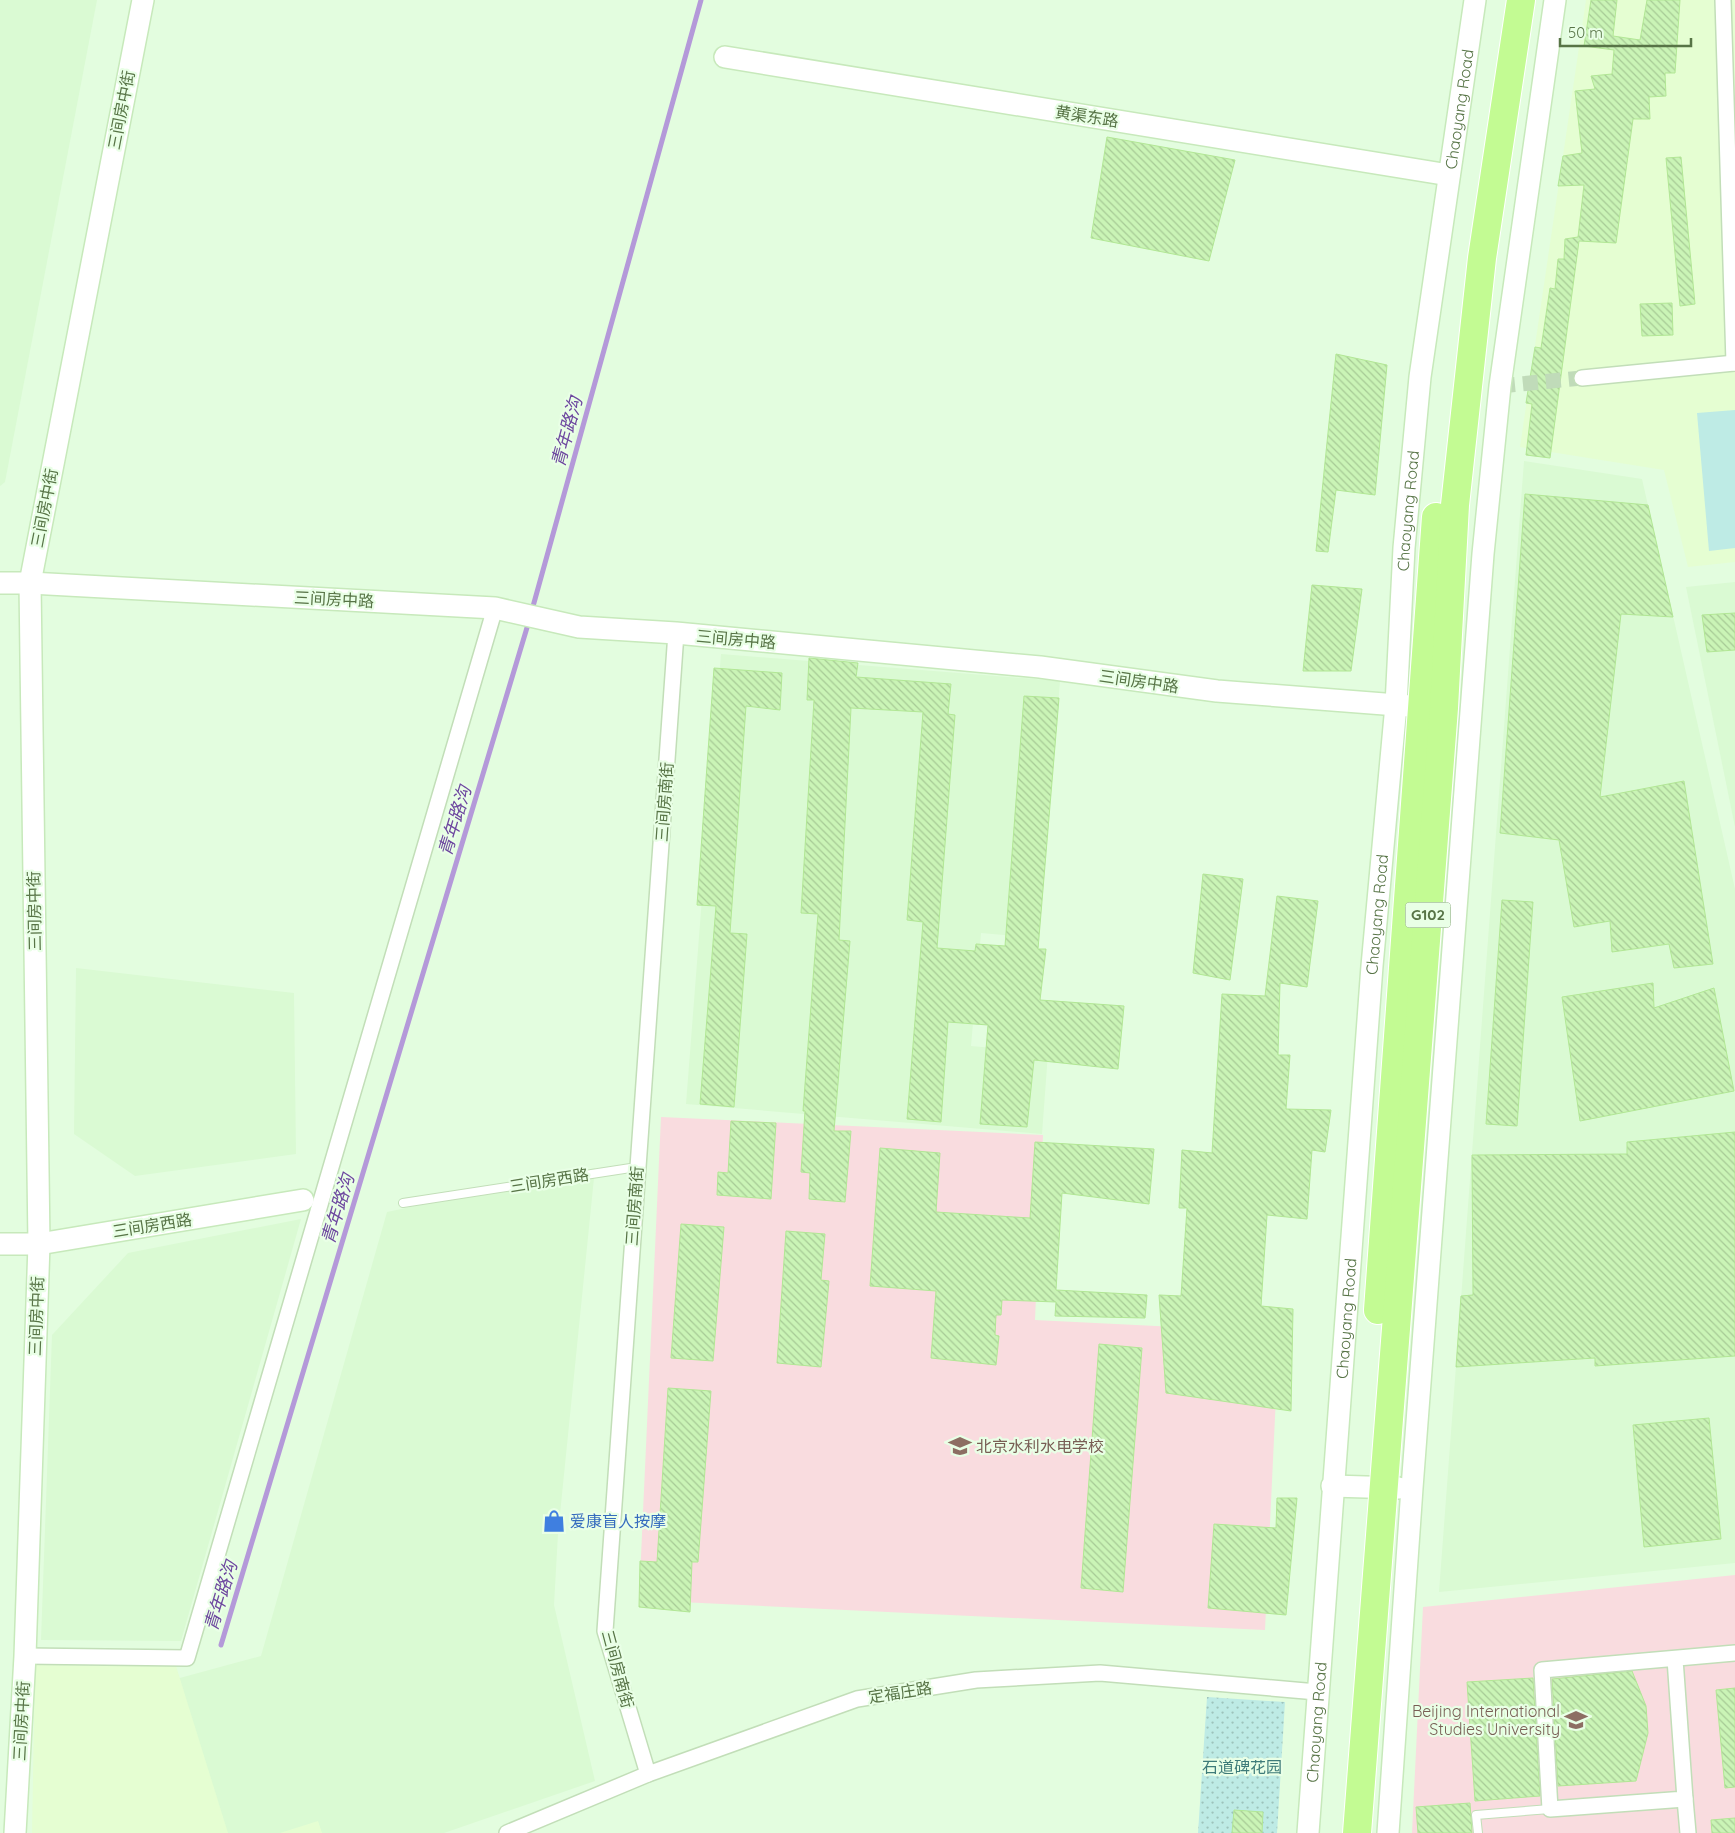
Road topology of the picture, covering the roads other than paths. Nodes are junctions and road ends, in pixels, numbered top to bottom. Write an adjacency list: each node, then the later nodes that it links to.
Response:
1 (143, 0): 12 (street, 三间房中街)
2 (1475, 0): 8 (street, Chaoyang Road)
3 (1502, 0): 15 (highway, Chaoyang Road / G102)
4 (1521, 0): 15 (highway, Chaoyang Road / G102)
5 (1556, 0): 16 (street)
6 (1723, 0): 9 (street)
7 (725, 57): 8 (street, 黄渠东路)
8 (1449, 175): 15 (street, Chaoyang Road)
9 (1734, 363): 10 (street)
10 (1582, 378)
11 (0, 583): 12 (street, 三间房中路)
12 (30, 583): 13 (street, 三间房中路); 21 (street, 三间房中街)
13 (500, 609): 14 (street, 三间房中路); 26 (street)
14 (676, 633): 15 (street, 三间房中路); 17 (street, 三间房南街)
15 (1420, 707): 16 (street, 三间房中路); 22 (street, Chaoyang Road); 23 (highway, Chaoyang Road / G102)
16 (1472, 709): 24 (street)
17 (637, 1167): 19 (lane, 三间房西路); 29 (street, 三间房南街)
18 (303, 1200): 21 (street, 三间房西路)
19 (403, 1203)
20 (0, 1244): 21 (street, 三间房西路)
21 (39, 1244): 26 (street, 三间房中街)
22 (1332, 1486): 23 (street); 28 (street, Chaoyang Road)
23 (1374, 1487): 24 (street); 35 (highway, Chaoyang Road / G102); 36 (highway, Chaoyang Road / G102)
24 (1412, 1488): 37 (street)
25 (1735, 1653): 27 (street)
26 (25, 1656): 32 (street, 三间房中街)
27 (1675, 1659): 30 (street); 31 (street)
28 (1318, 1692): 29 (street, 定福庄路); 34 (street, Chaoyang Road)
29 (648, 1774): 33 (street, 定福庄路)
30 (1685, 1799): 31 (street); 39 (street)
31 (1550, 1809): 38 (lane)
32 (15, 1833)
33 (507, 1833)
34 (1308, 1833)
35 (1339, 1833)
36 (1357, 1833)
37 (1388, 1833)
38 (1478, 1833)
39 (1688, 1833)

